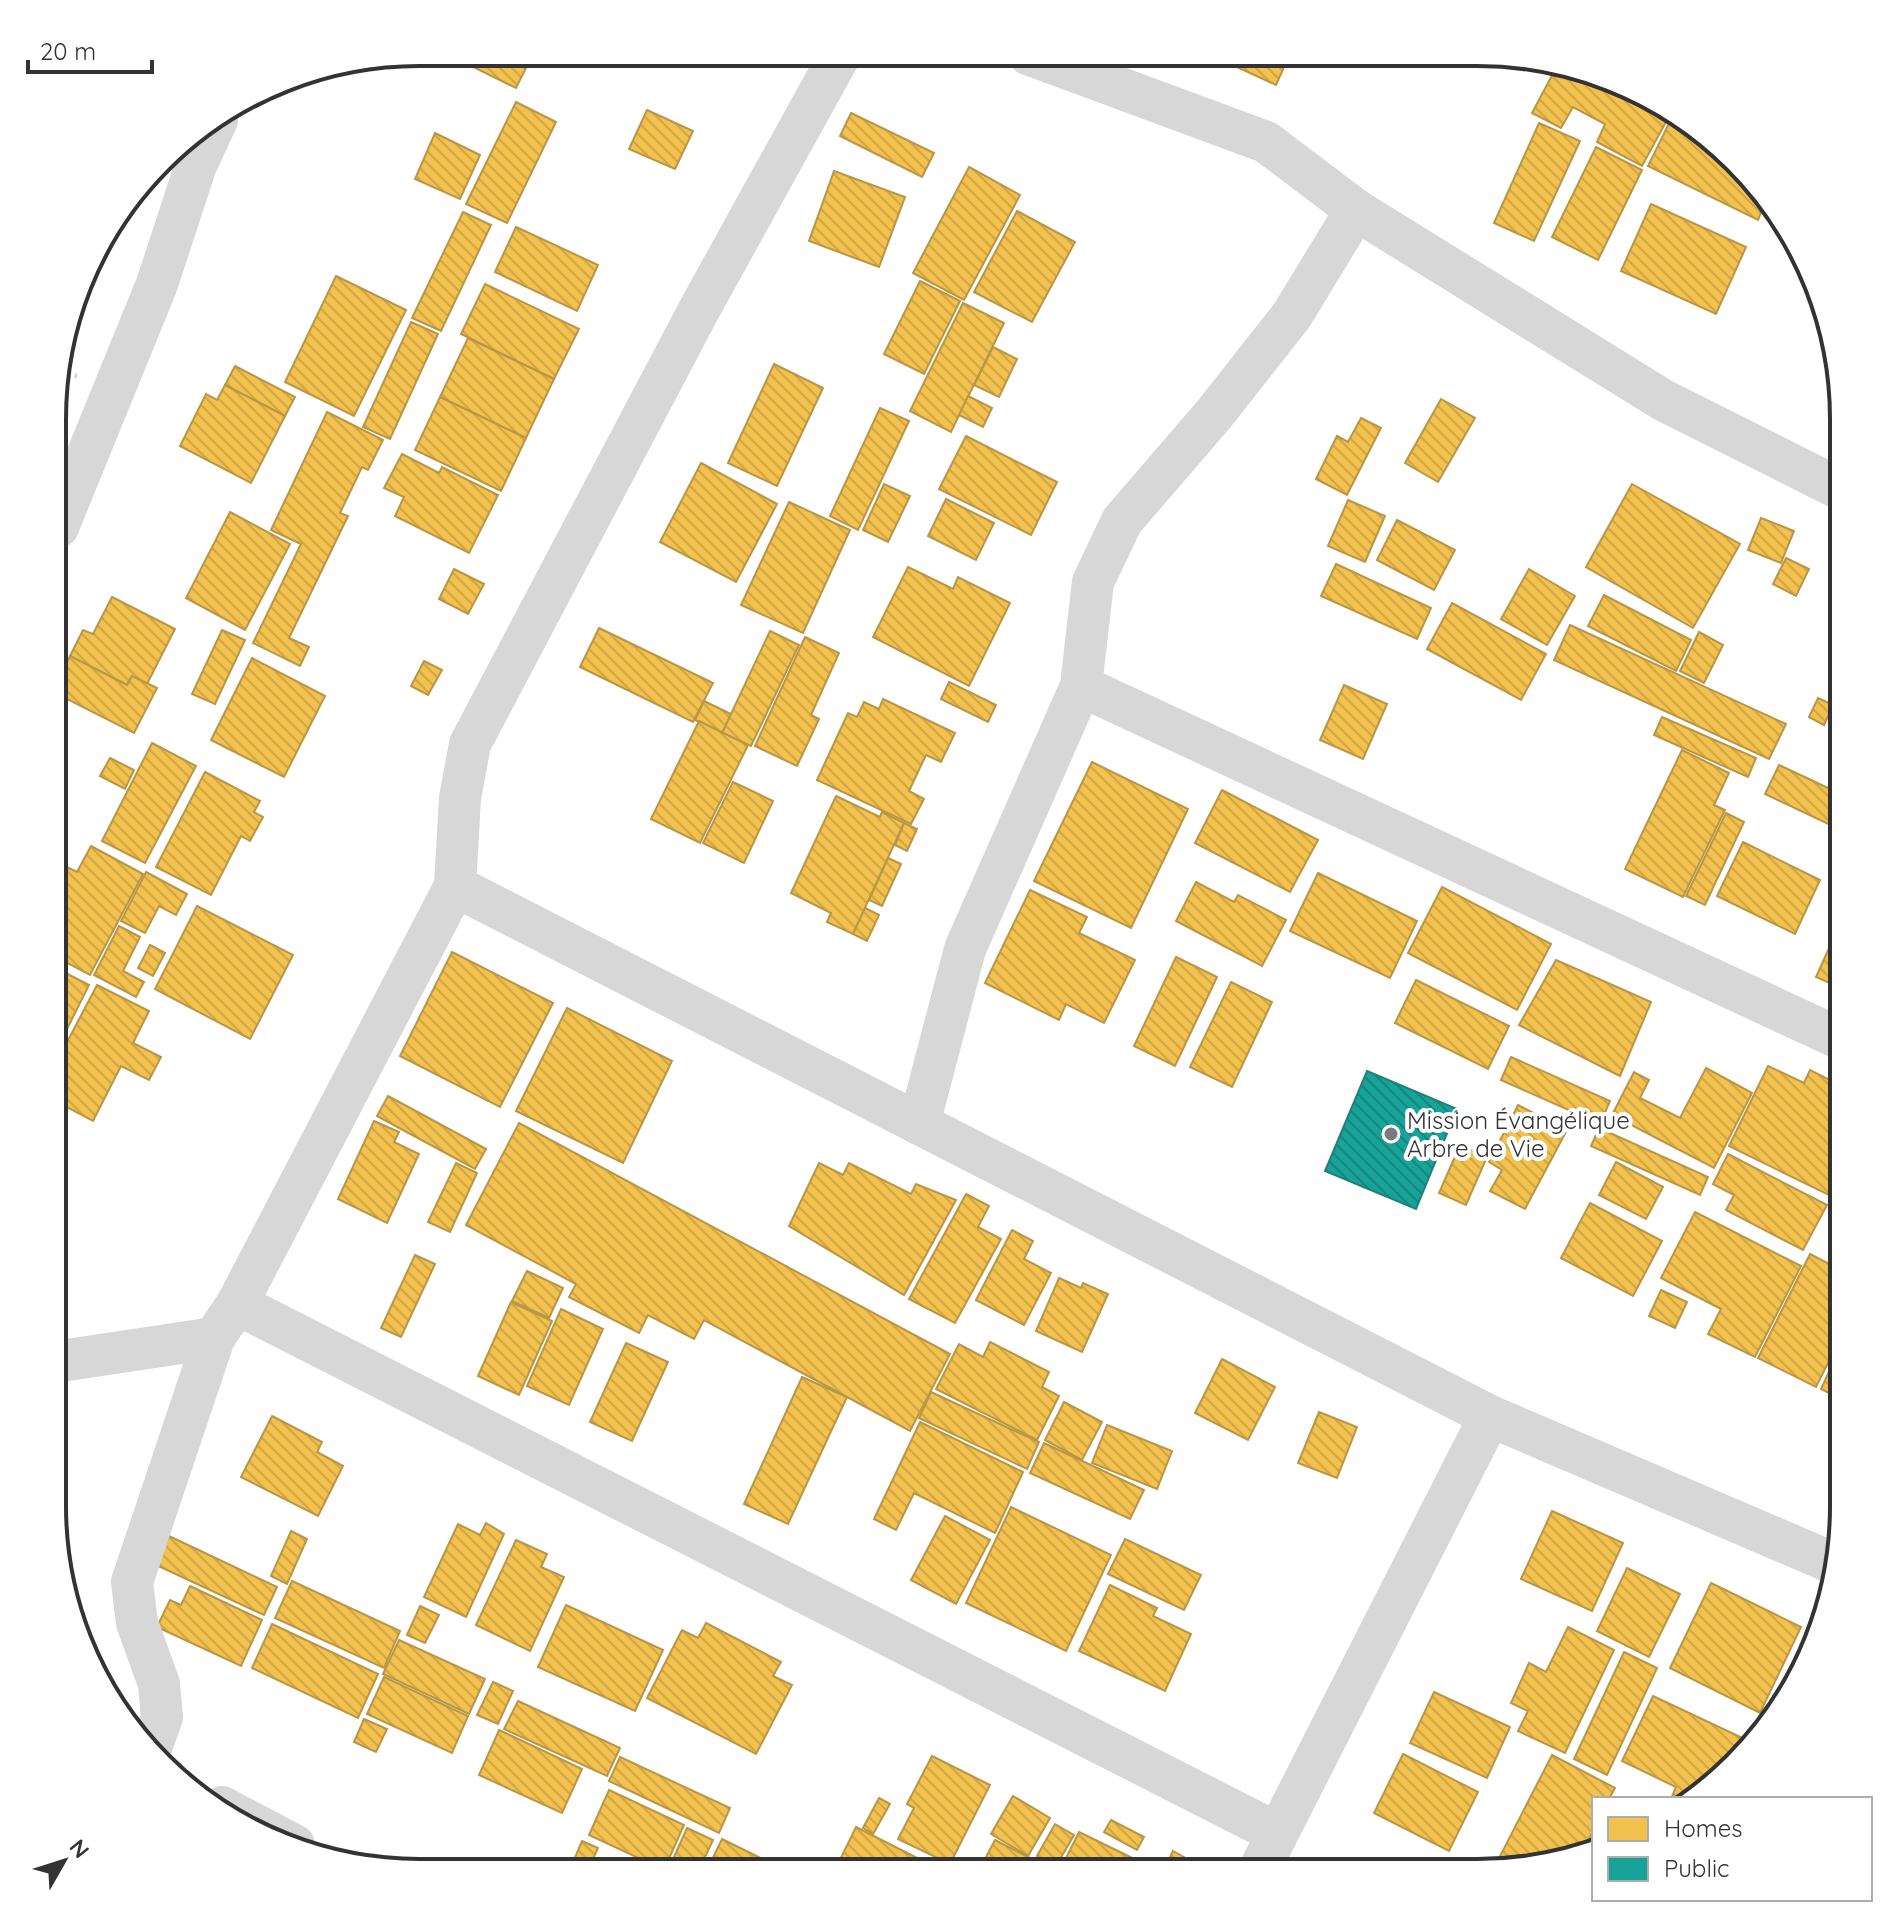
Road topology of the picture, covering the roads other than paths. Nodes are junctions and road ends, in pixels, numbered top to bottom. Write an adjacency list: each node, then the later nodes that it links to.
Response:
1 (834, 66): 8 (street)
2 (1060, 66): 4 (street)
3 (210, 134): 6 (street)
4 (1356, 210): 5 (street); 7 (street)
5 (1830, 484)
6 (66, 507)
7 (1081, 686): 9 (street); 10 (street)
8 (455, 886): 10 (street); 11 (street)
9 (1830, 1034)
10 (919, 1124): 14 (street)
11 (237, 1304): 12 (street); 17 (street)
12 (214, 1338): 13 (street); 16 (street)
13 (66, 1360)
14 (1490, 1416): 15 (street); 17 (street)
15 (1826, 1560)
16 (154, 1739)
17 (1277, 1833): 18 (street)
18 (1264, 1859)

